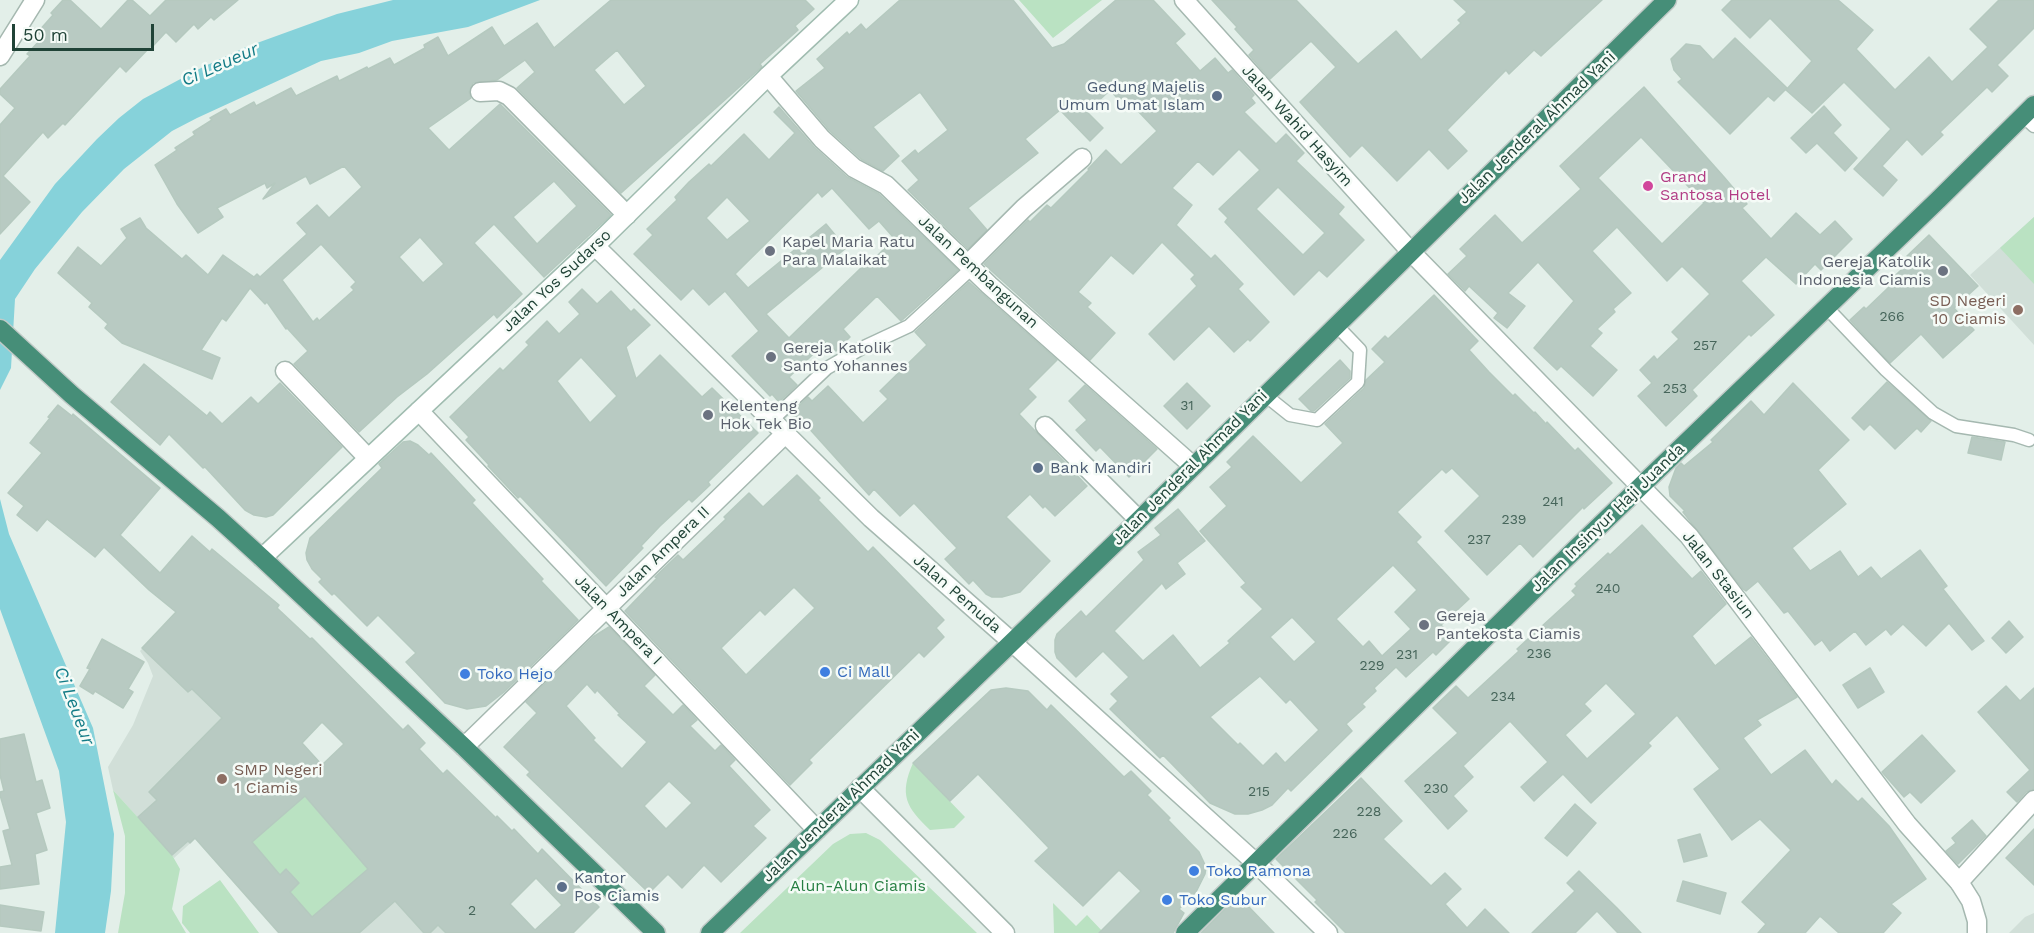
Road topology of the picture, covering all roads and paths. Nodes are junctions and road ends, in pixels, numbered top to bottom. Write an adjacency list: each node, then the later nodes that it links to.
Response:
1 (35, 0): 5 (street)
2 (849, 0): 6 (street, Jalan Yos Sudarso)
3 (1184, 0): 12 (street, Jalan Wahid Hasyim)
4 (1667, 0): 12 (highway, Jalan Jenderal Ahmad Yani)
5 (0, 56)
6 (768, 76): 10 (street, Jalan Yos Sudarso); 13 (street, Jalan Pembangunan)
7 (480, 92): 10 (street)
8 (2030, 116): 14 (highway, Jalan Insinyur Haji Juanda)
9 (1082, 158): 13 (street)
10 (627, 215): 11 (street, Jalan Yos Sudarso)
11 (595, 246): 19 (street, Jalan Yos Sudarso); 20 (street, Jalan Pemuda)
12 (1411, 252): 15 (highway, Jalan Jenderal Ahmad Yani); 26 (street, Jalan Stasiun)
13 (970, 266): 20 (lane); 25 (street, Jalan Pembangunan)
14 (1826, 307): 23 (lane); 26 (highway, Jalan Insinyur Haji Juanda)
15 (1336, 325): 18 (highway, Jalan Jenderal Ahmad Yani); 18 (lane)
16 (0, 329): 28 (highway)
17 (285, 371): 24 (street)
18 (1265, 395): 25 (highway, Jalan Jenderal Ahmad Yani)
19 (419, 411): 24 (street, Jalan Yos Sudarso); 29 (street, Jalan Ampera I)
20 (772, 420): 22 (street, Jalan Pemuda)
21 (1045, 426): 27 (street)
22 (785, 434): 29 (street, Jalan Ampera II); 30 (street, Jalan Pemuda)
23 (2029, 440)
24 (368, 458): 28 (street, Jalan Yos Sudarso)
25 (1193, 466): 27 (highway, Jalan Jenderal Ahmad Yani)
26 (1641, 486): 35 (highway, Jalan Insinyur Haji Juanda); 36 (street, Jalan Stasiun)
27 (1138, 520): 30 (highway, Jalan Jenderal Ahmad Yani)
28 (262, 558): 31 (highway)
29 (606, 608): 31 (street, Jalan Ampera II); 34 (street, Jalan Ampera I)
30 (1012, 642): 32 (highway, Jalan Jenderal Ahmad Yani); 35 (street, Jalan Pemuda)
31 (464, 747): 37 (highway)
32 (860, 788): 34 (highway, Jalan Jenderal Ahmad Yani); 39 (street)
33 (2034, 800): 36 (street)
34 (817, 830): 38 (highway, Jalan Jenderal Ahmad Yani)
35 (1257, 864): 40 (highway, Jalan Insinyur Haji Juanda); 41 (street, Jalan Pemuda)
36 (1959, 882): 42 (street, Jalan Stasiun)
37 (656, 933)
38 (710, 933)
39 (1005, 933)
40 (1185, 933)
41 (1328, 933)
42 (1977, 933)

